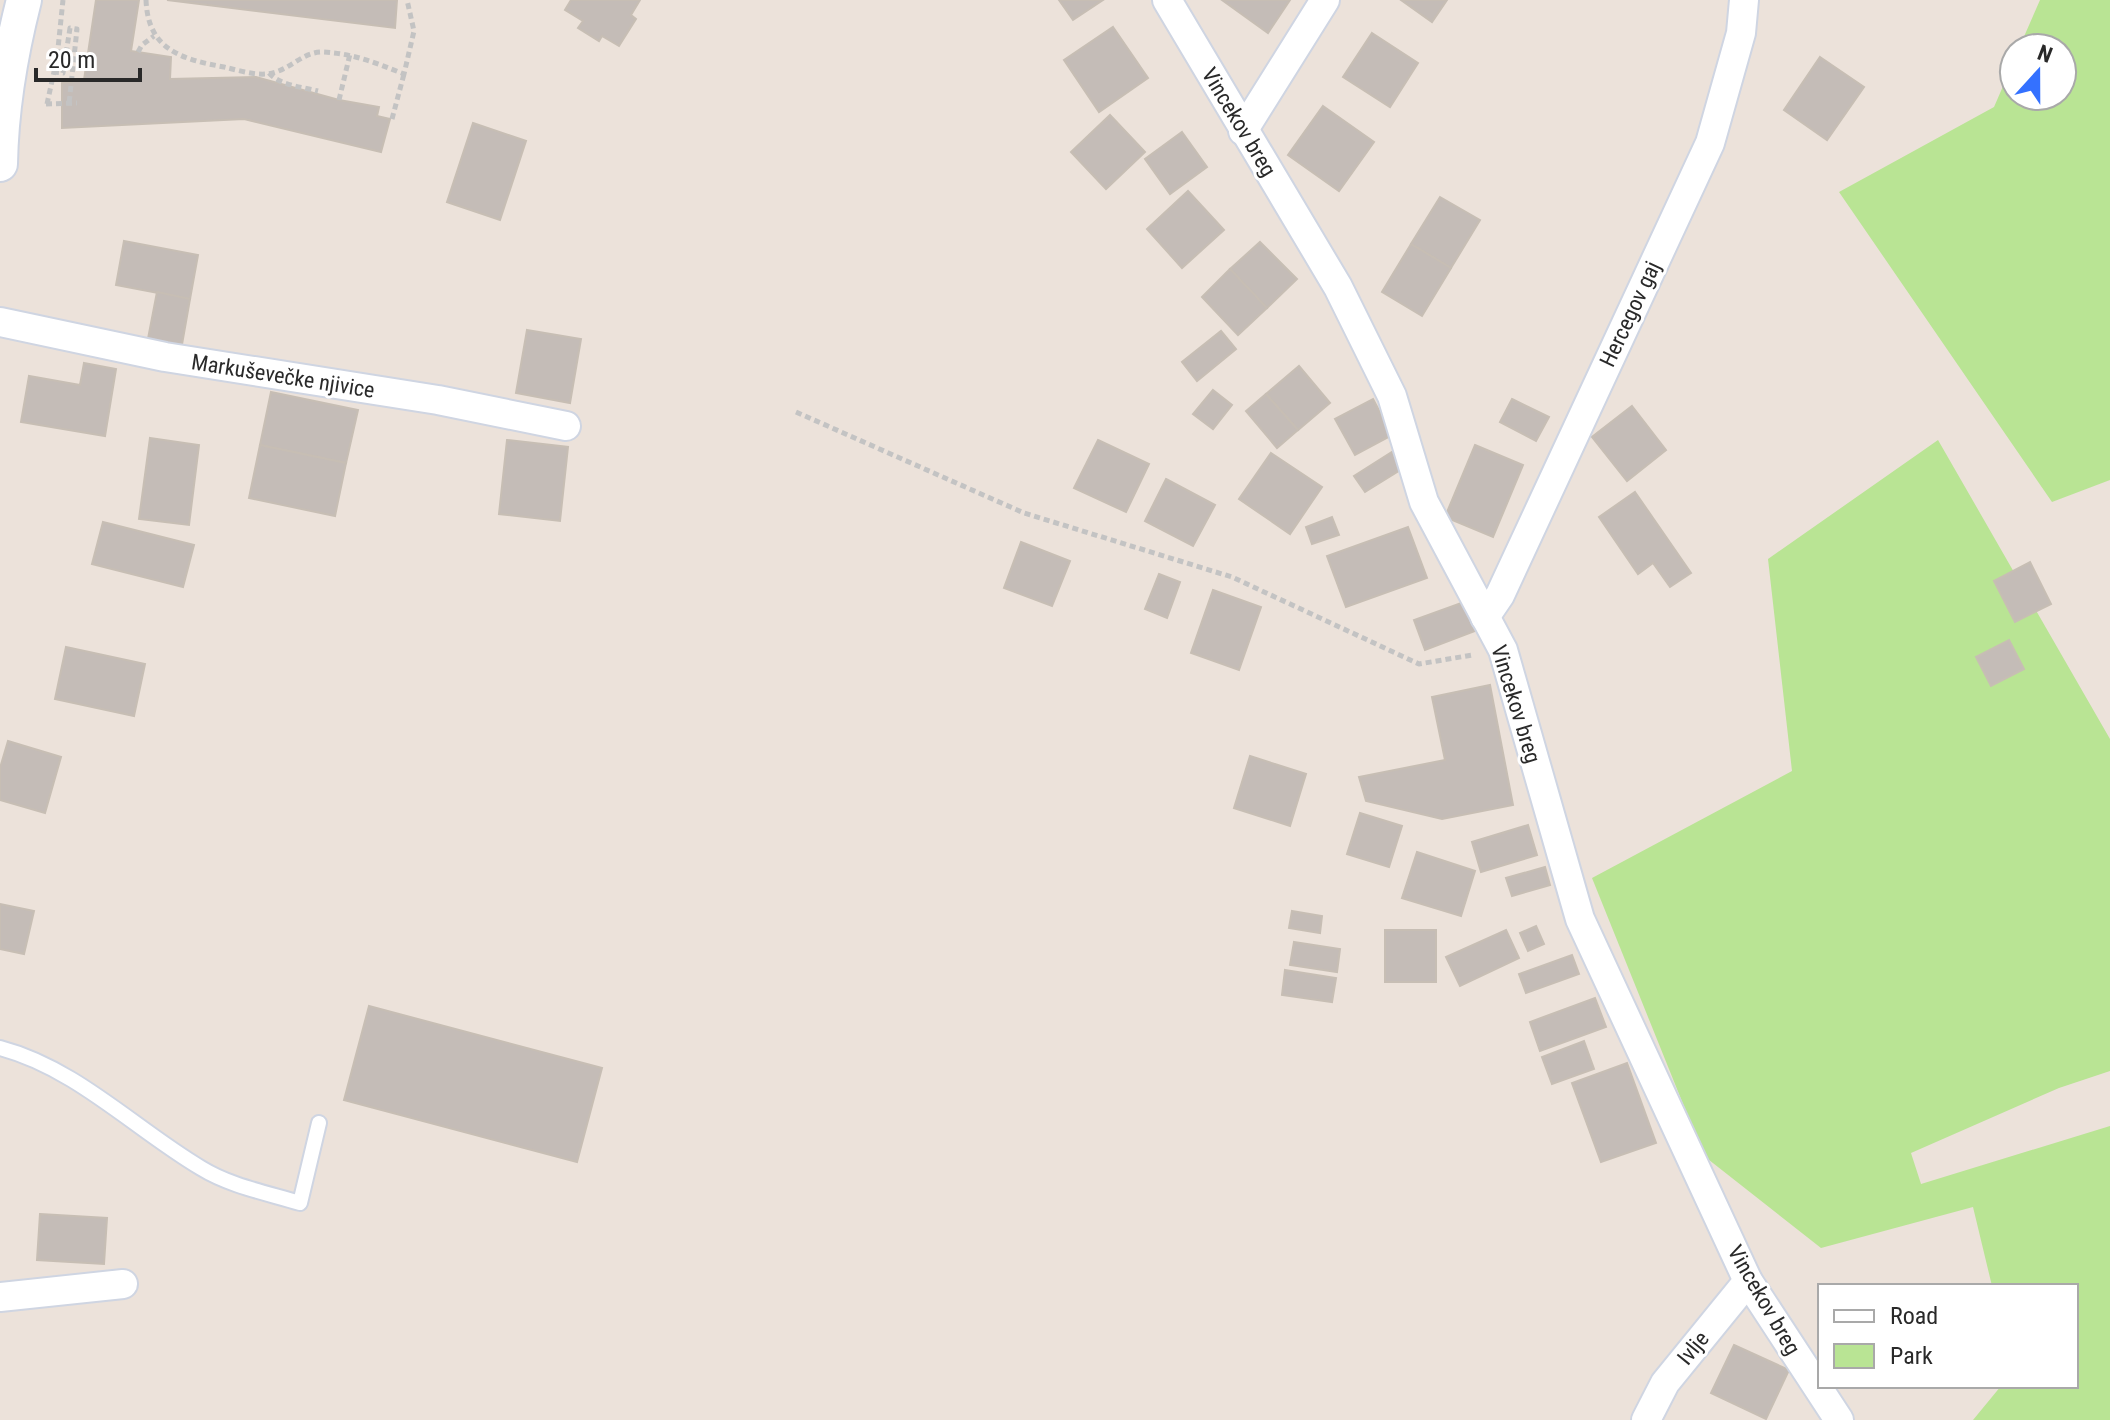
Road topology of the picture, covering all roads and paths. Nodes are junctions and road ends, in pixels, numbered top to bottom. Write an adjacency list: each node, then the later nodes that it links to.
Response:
1 (24, 0): 18 (street)
2 (63, 0): 11 (path)
3 (146, 0): 8 (path)
4 (407, 0): 13 (path)
5 (1167, 0): 20 (street, Vincekov breg)
6 (1325, 0): 20 (street)
7 (1744, 0): 25 (street, Hercegov gaj)
8 (154, 36): 9 (path); 12 (path)
9 (138, 52)
10 (350, 54): 12 (path); 13 (path); 15 (path)
11 (53, 72): 17 (path); 17 (path)
12 (269, 73): 14 (path)
13 (404, 74): 19 (path)
14 (318, 91)
15 (339, 100)
16 (77, 103): 17 (path)
17 (69, 104)
18 (1, 116): 21 (street)
19 (392, 119)
20 (1243, 131): 25 (street, Vincekov breg)
21 (0, 164)
22 (0, 322): 24 (street, Markuševečke njivice)
23 (796, 412): 26 (path)
24 (566, 426)
25 (1485, 617): 26 (street, Vincekov breg)
26 (1503, 650): 29 (street, Vincekov breg)
27 (0, 1048): 28 (lane)
28 (319, 1123)
29 (1748, 1281): 32 (street, Vincekov breg); 34 (street, Ivlje)
30 (123, 1284): 31 (street)
31 (0, 1297)
32 (1818, 1388)
33 (1818, 1388): 35 (street, Vincekov breg)
34 (1646, 1420)
35 (1839, 1420)

